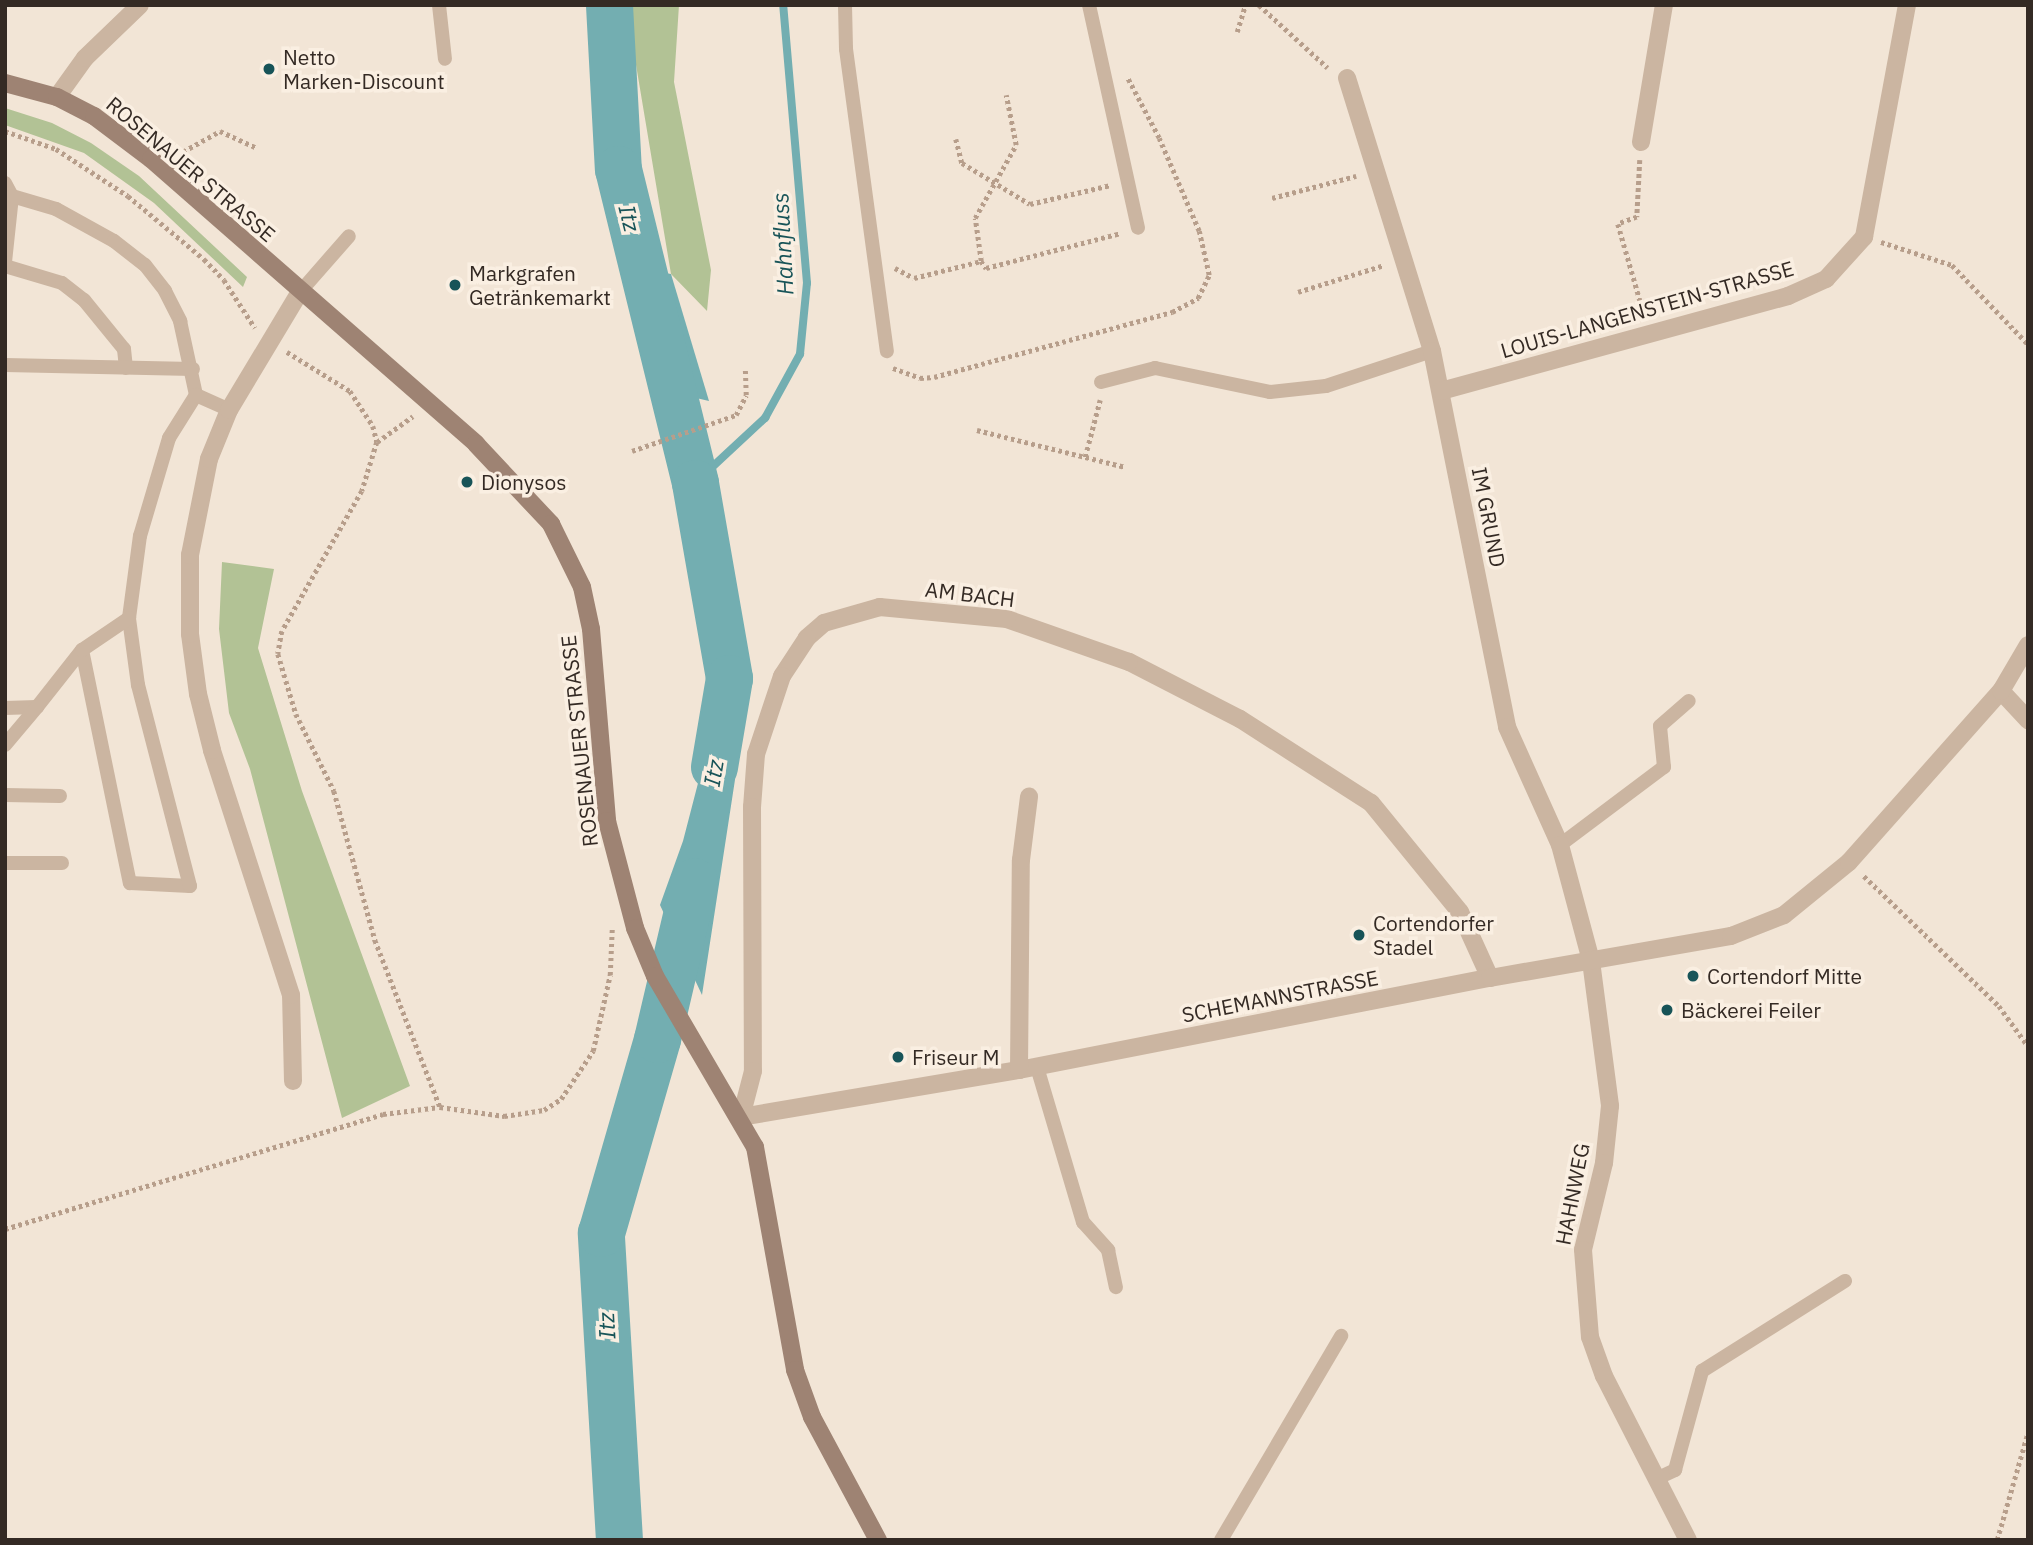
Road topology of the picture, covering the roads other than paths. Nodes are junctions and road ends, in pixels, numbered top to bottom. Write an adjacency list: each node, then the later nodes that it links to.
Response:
1 (140, 5): 10 (street)
2 (439, 5): 7 (lane)
3 (845, 5): 17 (lane)
4 (1089, 5): 13 (lane)
5 (1664, 5): 11 (street)
6 (1907, 5): 23 (street, LOUIS-LANGENSTEIN-STRASSE)
7 (445, 59)
8 (1347, 78): 18 (street, IM GRUND)
9 (5, 83): 10 (street, ROSENAUER STRASSE)
10 (57, 97): 16 (street, ROSENAUER STRASSE)
11 (1641, 142)
12 (9, 189): 15 (lane); 21 (lane)
13 (1138, 228)
14 (349, 236): 16 (lane)
15 (5, 264): 20 (lane)
16 (300, 292): 25 (street); 46 (street, ROSENAUER STRASSE)
17 (887, 351)
18 (1432, 351): 22 (lane); 23 (street, IM GRUND)
19 (5, 365): 20 (lane)
20 (127, 368): 21 (lane)
21 (193, 369): 24 (lane)
22 (1103, 382)
23 (1441, 391): 38 (street, IM GRUND)
24 (197, 395): 25 (lane); 26 (lane)
25 (229, 410): 45 (street)
26 (129, 618): 28 (lane); 28 (lane)
27 (2028, 645): 29 (street, SCHEMANNSTRASSE)
28 (82, 650): 31 (lane)
29 (2001, 691): 33 (street); 41 (street, SCHEMANNSTRASSE)
30 (1689, 701): 38 (lane)
31 (37, 707): 32 (lane); 34 (lane)
32 (5, 708)
33 (2028, 720)
34 (5, 745)
35 (5, 795): 36 (lane)
36 (60, 796)
37 (1030, 797): 44 (street)
38 (1560, 845): 41 (street, IM GRUND)
39 (5, 863): 40 (lane)
40 (62, 863)
41 (1591, 961): 42 (street, SCHEMANNSTRASSE); 50 (street, HAHNWEG)
42 (1490, 978): 43 (street, SCHEMANNSTRASSE); 46 (street, AM BACH)
43 (1037, 1067): 44 (street, SCHEMANNSTRASSE); 48 (lane)
44 (1019, 1070): 46 (street, SCHEMANNSTRASSE)
45 (293, 1081)
46 (741, 1117): 51 (street, ROSENAUER STRASSE)
47 (1845, 1281): 50 (lane)
48 (1116, 1287)
49 (1341, 1336): 52 (lane)
50 (1658, 1478): 53 (street, HAHNWEG)
51 (878, 1540)
52 (1221, 1540)
53 (1688, 1540)

